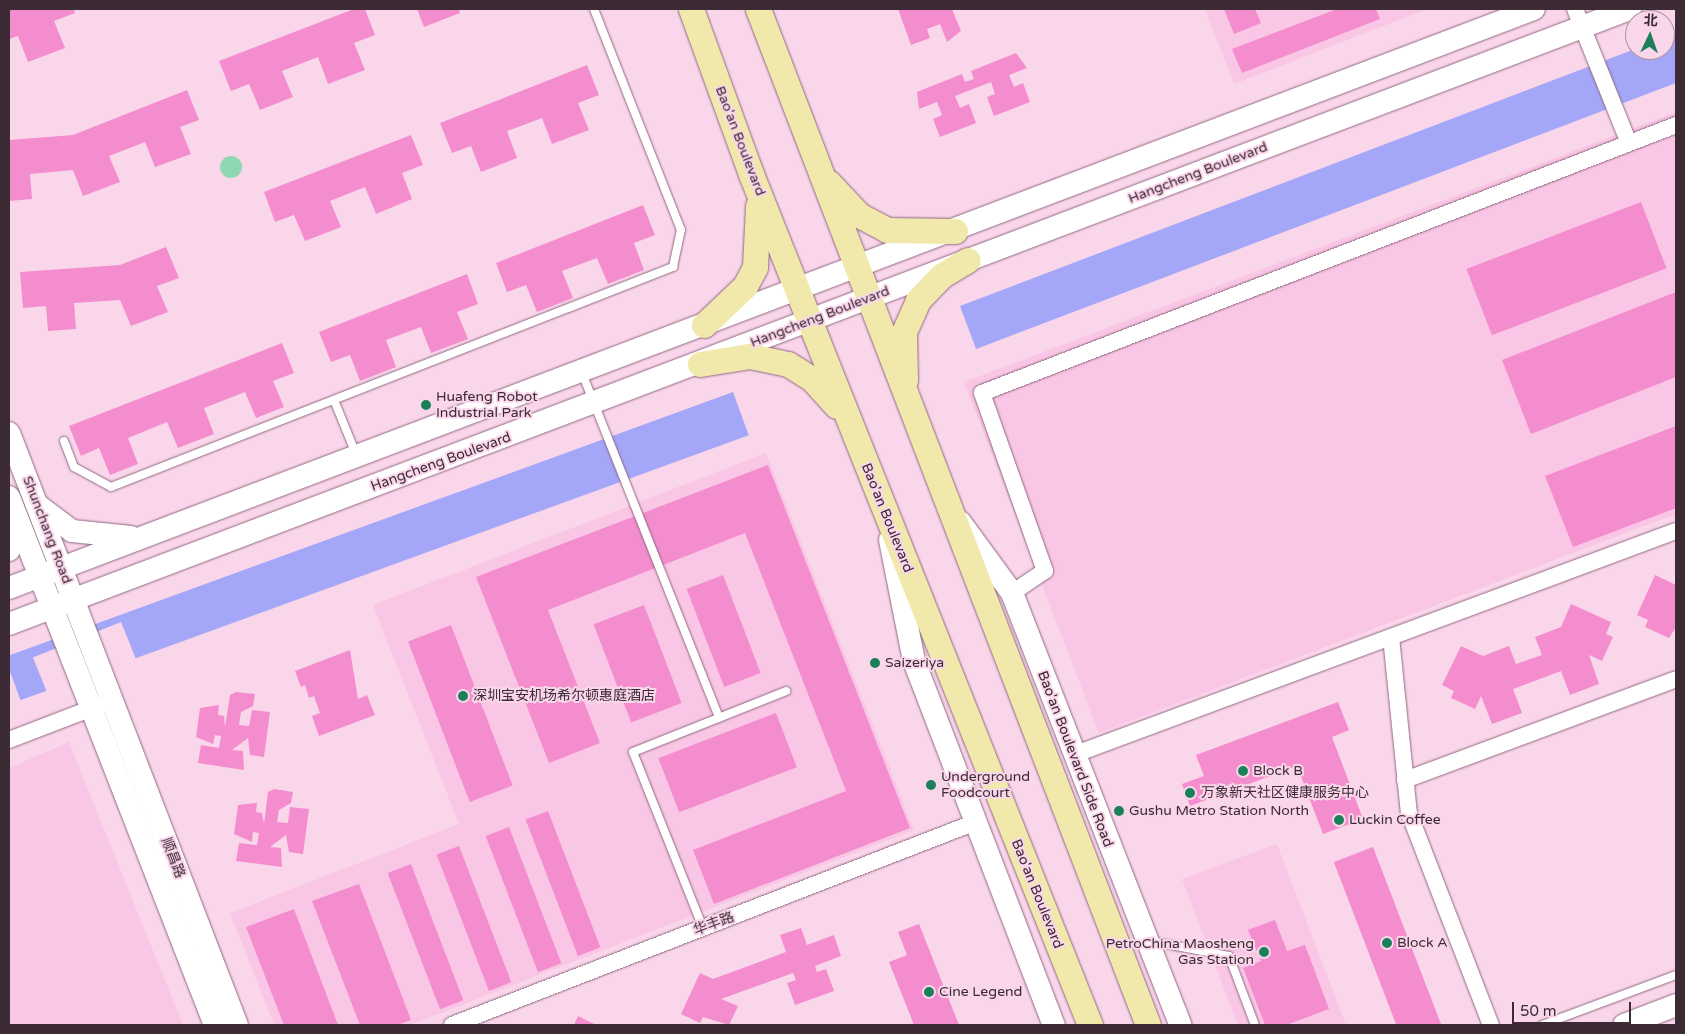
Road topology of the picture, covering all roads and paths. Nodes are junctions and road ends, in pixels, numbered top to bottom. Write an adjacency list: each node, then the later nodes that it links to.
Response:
1 (594, 9): 24 (lane)
2 (680, 9): 10 (main road)
3 (691, 9): 10 (main road, Bao'an Boulevard)
4 (758, 9): 9 (main road)
5 (768, 9): 9 (main road)
6 (1534, 9): 15 (main road)
7 (1630, 9): 8 (main road, Hangcheng Boulevard)
8 (1579, 18): 12 (street); 16 (main road, Hangcheng Boulevard)
9 (786, 76): 13 (main road)
10 (716, 78): 14 (main road, Bao'an Boulevard)
11 (1676, 125): 12 (street)
12 (1628, 140): 41 (street)
13 (816, 161): 15 (main road); 17 (main road)
14 (751, 174): 18 (main road, Bao'an Boulevard); 21 (main road)
15 (956, 230): 17 (main road)
16 (968, 260): 19 (main road, Hangcheng Boulevard); 26 (main road)
17 (856, 268): 18 (main road); 19 (main road)
18 (798, 290): 20 (main road, Bao'an Boulevard); 21 (main road)
19 (866, 299): 20 (main road, Hangcheng Boulevard); 26 (main road)
20 (809, 320): 22 (main road, Hangcheng Boulevard); 27 (main road, Bao'an Boulevard)
21 (704, 325): 23 (main road)
22 (700, 364): 25 (main road, Hangcheng Boulevard); 27 (main road)
23 (581, 371): 25 (lane); 30 (main road)
24 (334, 400): 29 (lane); 30 (lane)
25 (594, 405): 42 (main road, Hangcheng Boulevard); 52 (lane)
26 (908, 409): 33 (main road)
27 (852, 431): 34 (main road, Bao'an Boulevard)
28 (9, 433): 32 (main road, Shunchang Road)
29 (64, 441)
30 (357, 456): 36 (main road)
31 (10, 502): 37 (main road); 39 (main road, Shunchang Road)
32 (36, 502): 36 (main road); 38 (main road, Shunchang Road)
33 (947, 505): 41 (main road, Bao'an Boulevard Side Road); 66 (main road)
34 (887, 519): 56 (main road); 65 (main road, Bao'an Boulevard)
35 (1676, 531): 47 (street)
36 (142, 538): 38 (main road)
37 (9, 550)
38 (62, 568): 39 (main road); 42 (main road, Shunchang Road)
39 (40, 576): 40 (main road); 43 (main road, Shunchang Road)
40 (9, 588)
41 (1012, 592): 54 (main road, Bao'an Boulevard Side Road)
42 (74, 599): 43 (main road, Hangcheng Boulevard); 45 (main road, Shunchang Road)
43 (52, 608): 44 (main road, Hangcheng Boulevard); 46 (main road, Shunchang Road)
44 (9, 624)
45 (84, 625): 50 (main road, 顺昌路)
46 (62, 634): 51 (main road, 顺昌路)
47 (1391, 637): 54 (street); 55 (street)
48 (1676, 679): 55 (street)
49 (786, 692): 52 (lane)
50 (111, 695): 51 (street); 62 (main road, 顺昌路)
51 (89, 704): 53 (street); 61 (main road, 顺昌路)
52 (719, 718): 57 (lane)
53 (9, 740)
54 (1073, 755): 58 (main road, Bao'an Boulevard Side Road)
55 (1406, 780): 69 (street)
56 (976, 822): 57 (street, 华丰路); 64 (main road)
57 (704, 928): 63 (street, 华丰路)
58 (1146, 940): 67 (main road, Bao'an Boulevard Side Road); 68 (lane)
59 (1676, 975): 70 (lane)
60 (1676, 1006): 71 (main road)
61 (215, 1025)
62 (237, 1025)
63 (452, 1025)
64 (1054, 1025)
65 (1090, 1025)
66 (1148, 1025)
67 (1180, 1025)
68 (1255, 1025)
69 (1491, 1025)
70 (1542, 1025)
71 (1624, 1025)

